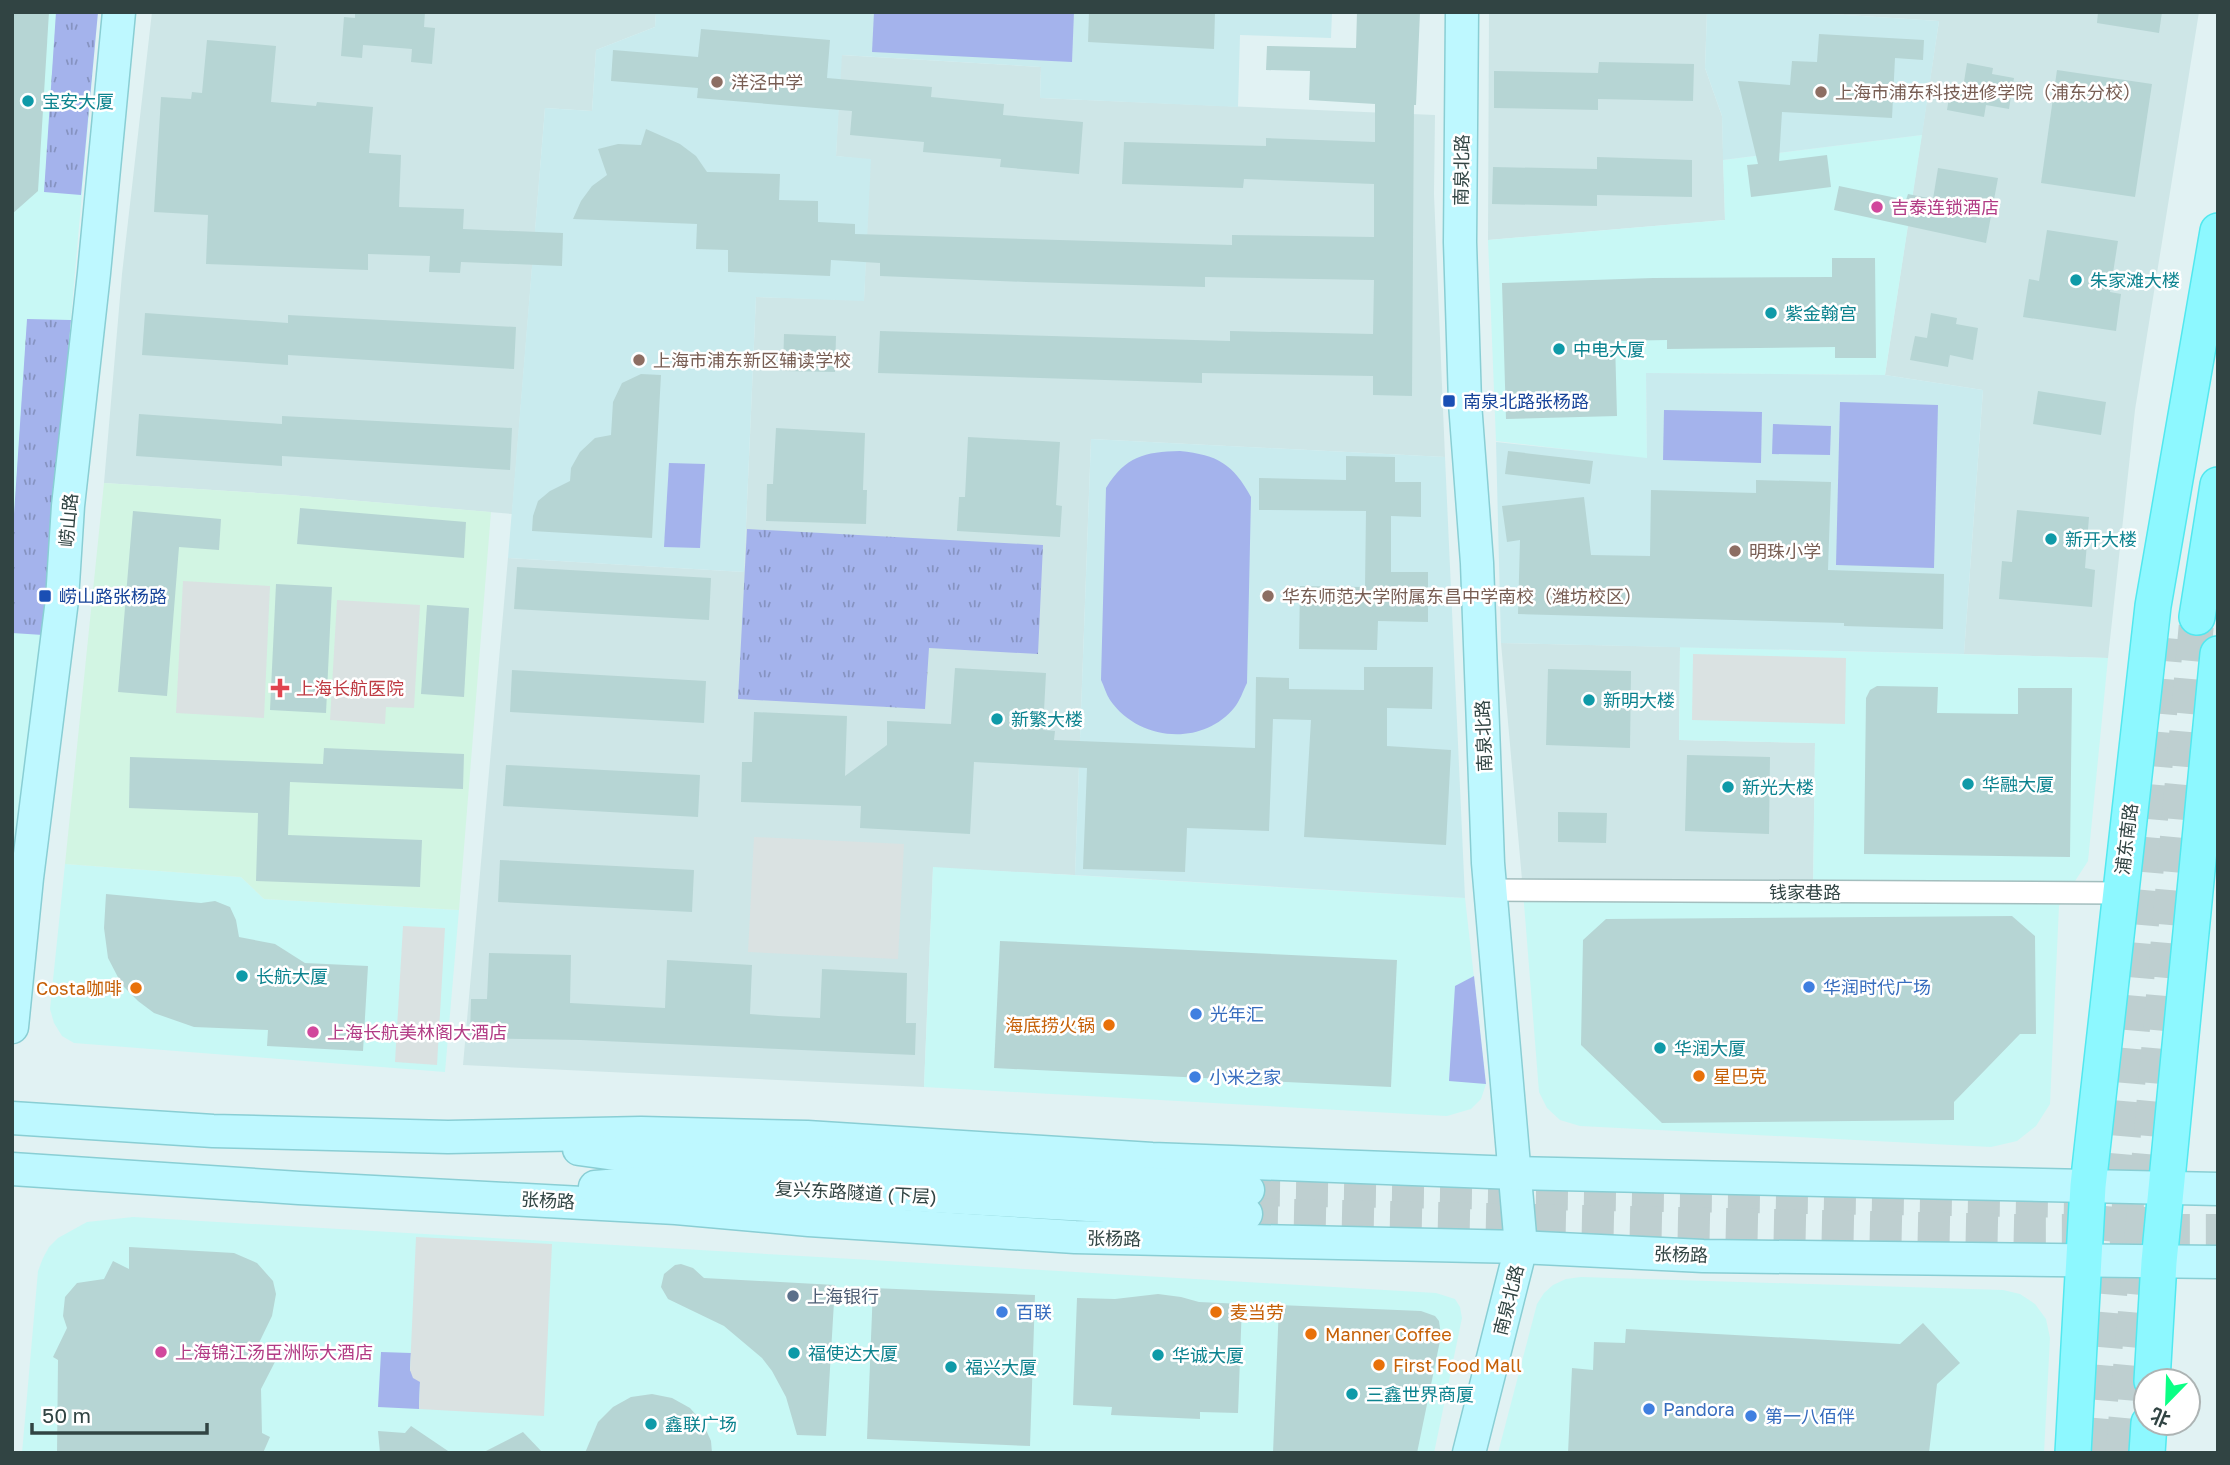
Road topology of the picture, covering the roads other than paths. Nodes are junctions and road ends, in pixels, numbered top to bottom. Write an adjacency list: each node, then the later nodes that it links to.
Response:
1 (118, 12): 8 (main road, 崂山路)
2 (1462, 12): 6 (main road, 南泉北路)
3 (2218, 232): 4 (main road, 浦东南路); 7 (main road, 浦东南路)
4 (2218, 485)
5 (2218, 654): 14 (main road)
6 (1490, 890): 7 (street, 钱家巷路); 12 (main road, 南泉北路)
7 (2120, 893): 13 (main road, 浦东南路)
8 (12, 1027)
9 (12, 1118): 10 (main road)
10 (477, 1135): 12 (main road); 16 (main road, 复兴东路隧道 (下层))
11 (12, 1169): 16 (main road, 张杨路)
12 (1516, 1173): 13 (main road); 17 (main road, 南泉北路)
13 (2088, 1186): 14 (main road); 18 (main road, 浦东南路)
14 (2167, 1189): 15 (main road); 19 (main road)
15 (2218, 1189)
16 (468, 1196): 17 (main road, 张杨路)
17 (1521, 1247): 18 (main road, 张杨路); 22 (main road, 南泉北路)
18 (2083, 1262): 19 (main road, 张杨路); 23 (main road, 浦东南路)
19 (2159, 1262): 20 (main road, 张杨路); 21 (main road)
20 (2218, 1262)
21 (2153, 1367)
22 (1469, 1453)
23 (2073, 1453)

